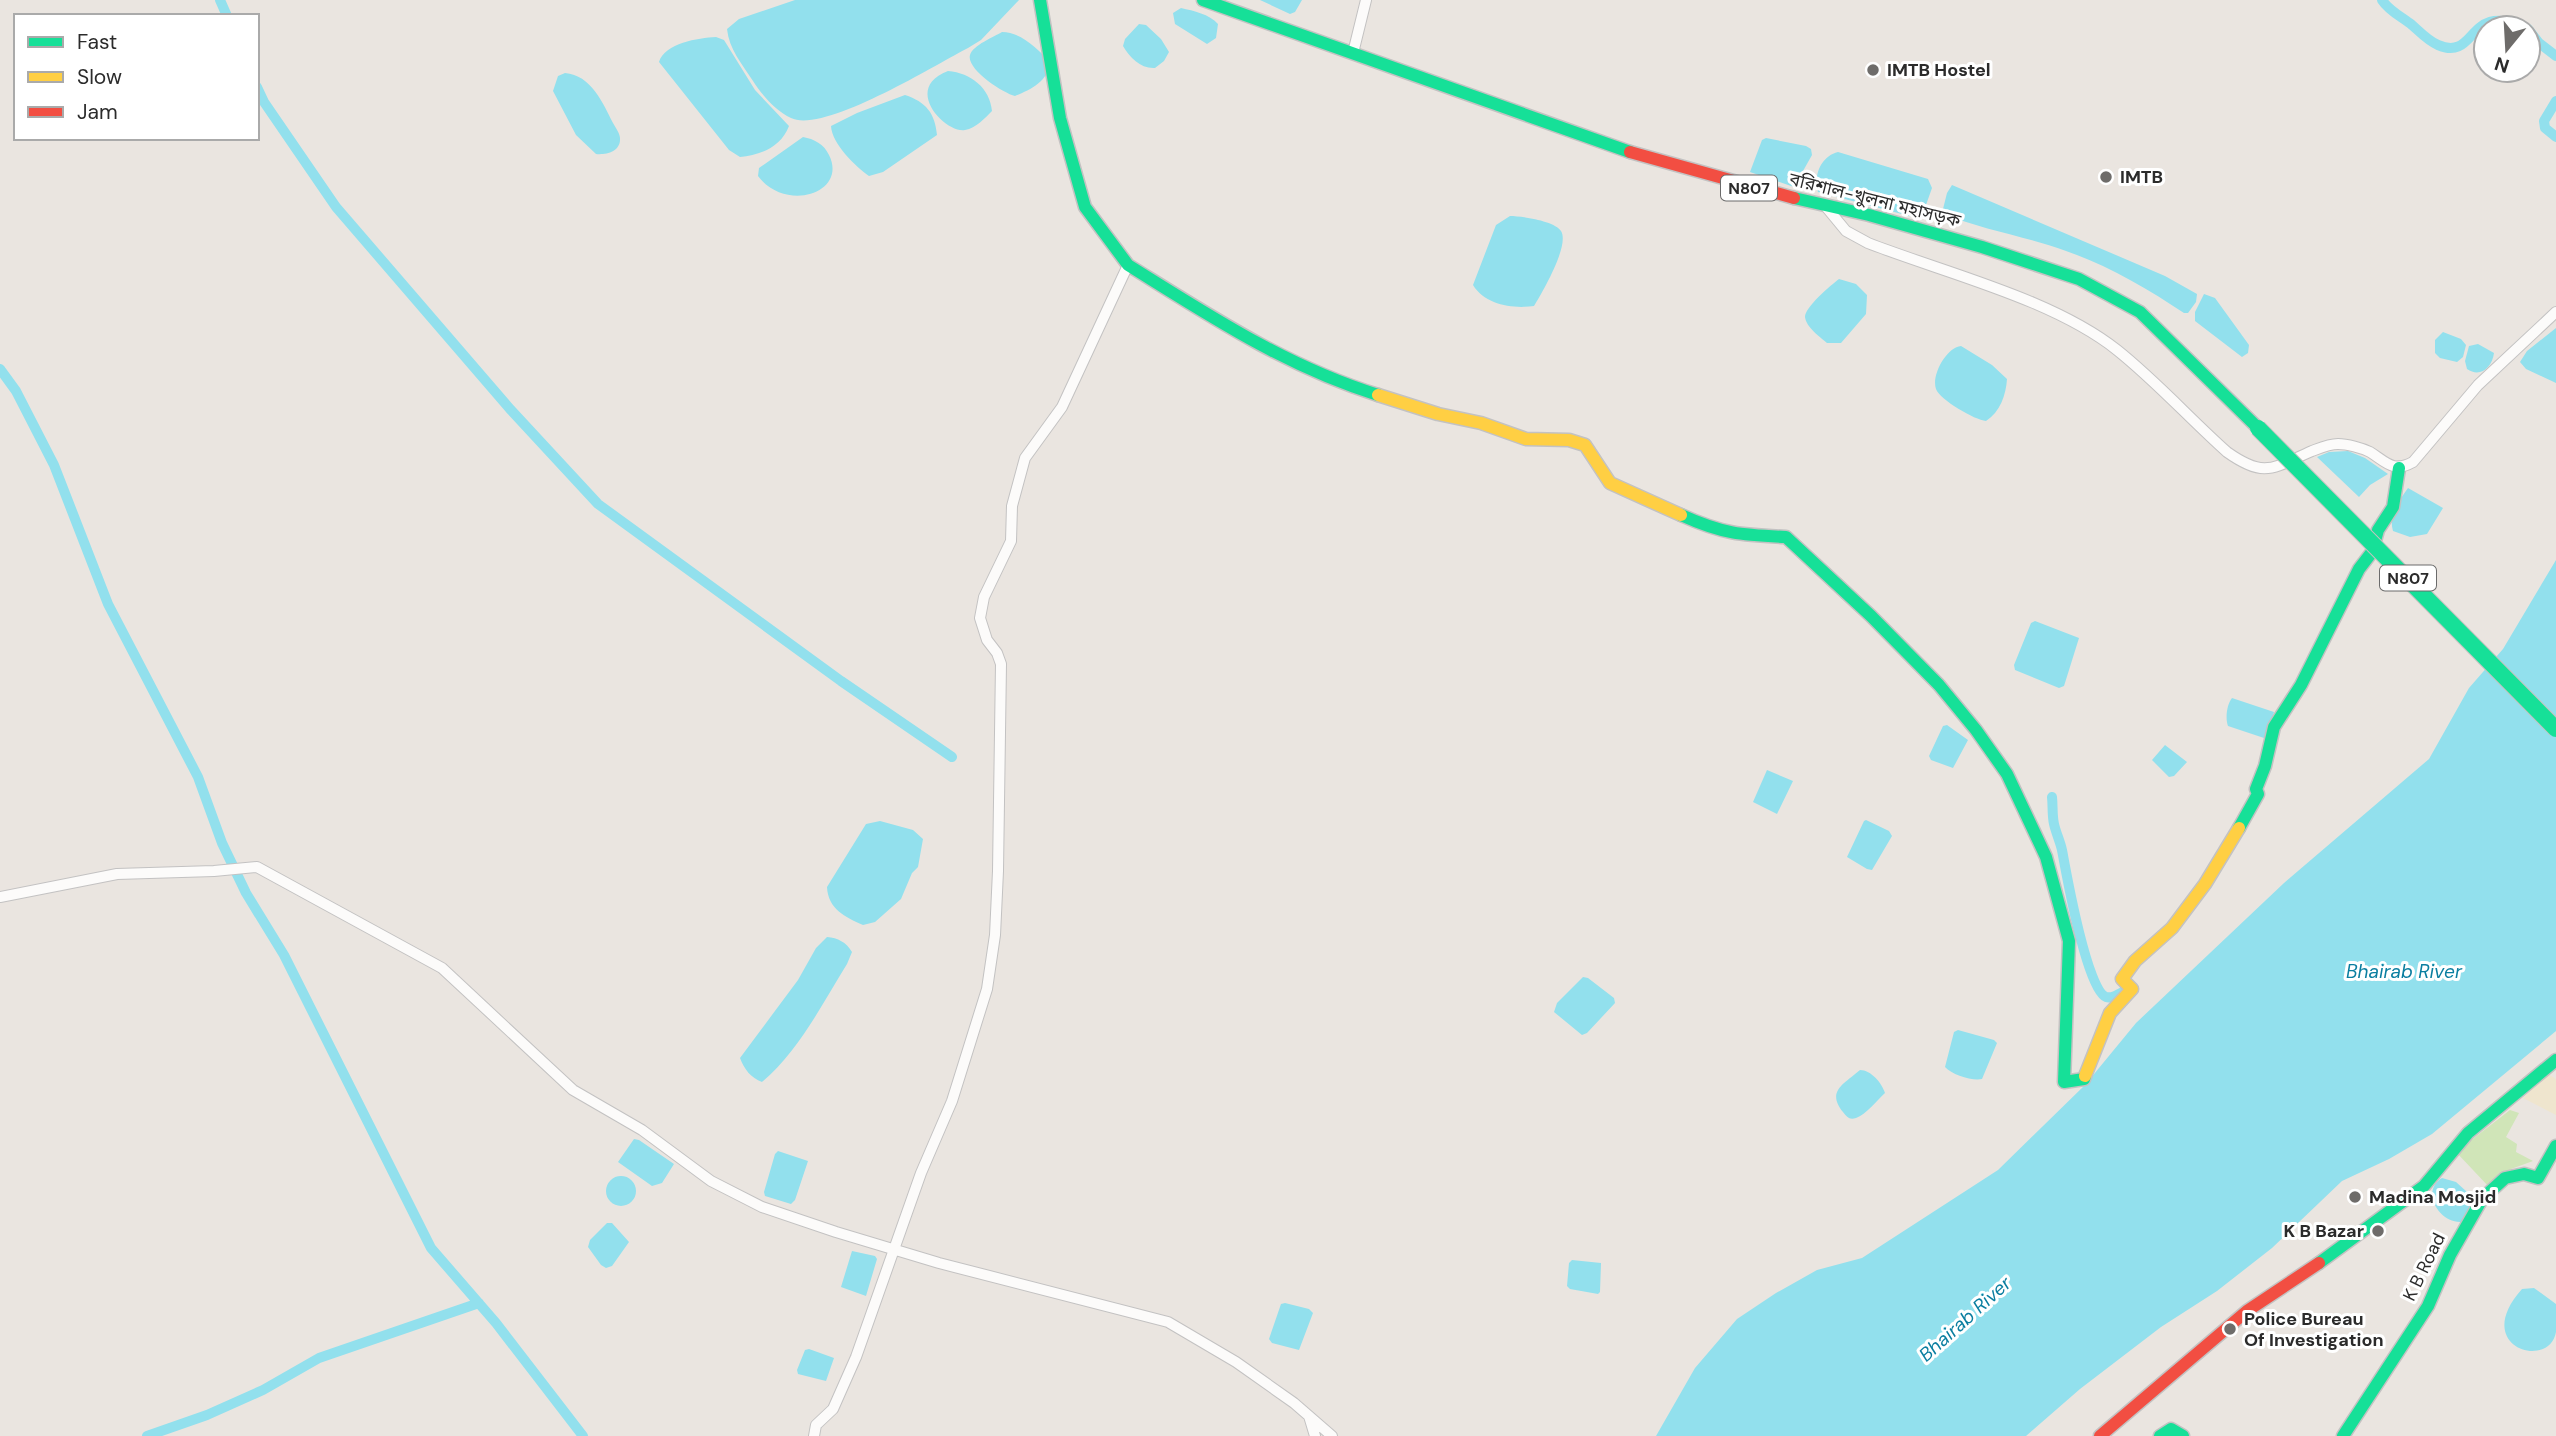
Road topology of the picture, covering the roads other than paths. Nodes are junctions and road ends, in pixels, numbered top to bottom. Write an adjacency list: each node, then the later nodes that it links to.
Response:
1 (1040, 0): 6 (main road)
2 (1203, 0): 4 (main road, বরিশাল-খুলনা মহাসড়ক / N807)
3 (1366, 0): 4 (street)
4 (1353, 53): 5 (main road, বরিশাল-খুলনা মহাসড়ক / N807)
5 (1824, 205): 8 (street); 9 (main road, বরিশাল-খুলনা মহাসড়ক / N807, bridge)
6 (1128, 265): 8 (main road); 13 (street)
7 (2556, 312): 8 (street)
8 (2399, 468)
9 (2556, 729)
10 (0, 897): 13 (street)
11 (2556, 1060): 18 (main road)
12 (2556, 1146): 21 (main road, K B Road)
13 (894, 1248): 14 (street); 15 (street)
14 (1308, 1415): 16 (street); 17 (street)
15 (814, 1436)
16 (1315, 1436)
17 (1332, 1436)
18 (2100, 1436)
19 (2160, 1436): 20 (main road)
20 (2183, 1436)
21 (2343, 1436)

